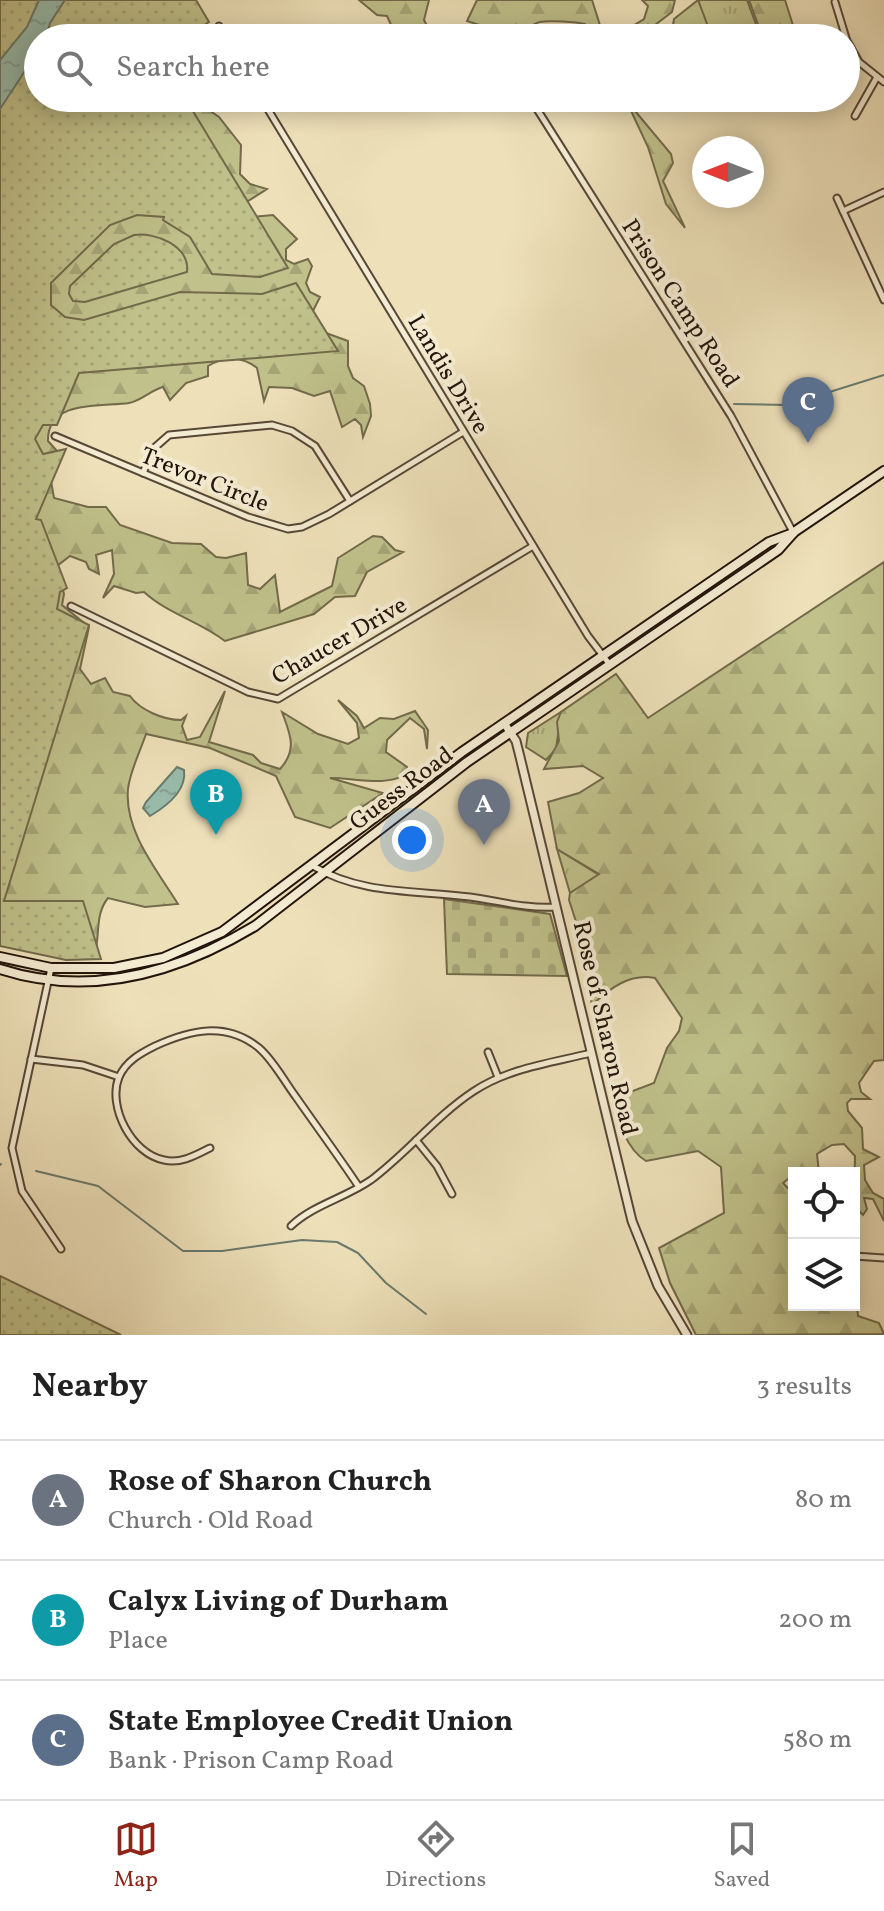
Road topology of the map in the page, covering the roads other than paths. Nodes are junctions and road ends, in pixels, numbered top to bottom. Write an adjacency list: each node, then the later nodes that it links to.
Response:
1 (835, 2): 2 (street)
2 (842, 24)
3 (860, 63): 4 (street)
4 (877, 77): 5 (street); 6 (street)
5 (884, 82)
6 (860, 107)
7 (269, 112): 15 (street, Landis Drive)
8 (539, 112): 20 (street, Prison Camp Road)
9 (857, 112): 10 (street)
10 (855, 116)
11 (884, 192): 13 (street)
12 (837, 198): 13 (street)
13 (843, 211): 14 (street)
14 (884, 300)
15 (463, 432): 19 (street, Trevor Circle); 21 (street, Landis Drive)
16 (55, 436): 18 (street, Trevor Circle)
17 (884, 471): 20 (main road, Guess Road)
18 (143, 473): 19 (street, Trevor Circle); 19 (street)
19 (350, 501)
20 (794, 532): 23 (main road, Guess Road); 24 (main road, Guess Road)
21 (533, 546): 22 (street, Chaucer Drive); 23 (street, Landis Drive)
22 (71, 606)
23 (601, 657): 24 (street, Landis Drive); 25 (main road, Guess Road)
24 (610, 665): 26 (main road, Guess Road)
25 (504, 723): 26 (street, Rose of Sharon Road); 27 (main road, Guess Road)
26 (511, 732): 28 (main road, Guess Road); 29 (street, Rose of Sharon Road)
27 (313, 866): 28 (street); 31 (main road, Guess Road)
28 (324, 873): 29 (street); 33 (main road, Guess Road)
29 (557, 907): 35 (street, Rose of Sharon Road)
30 (0, 957): 31 (main road, Guess Road)
31 (51, 968): 33 (street)
32 (0, 969): 33 (main road, Guess Road)
33 (49, 980): 36 (street)
34 (488, 1052): 38 (street)
35 (591, 1053): 38 (street); 47 (street, Rose of Sharon Road)
36 (31, 1059): 37 (street); 44 (street)
37 (119, 1077): 40 (street); 41 (street)
38 (498, 1077): 39 (street)
39 (416, 1140): 41 (street); 42 (street)
40 (210, 1148)
41 (359, 1187): 43 (street)
42 (452, 1194)
43 (291, 1226)
44 (61, 1249)
45 (860, 1256): 46 (street)
46 (884, 1258)
47 (687, 1335)

